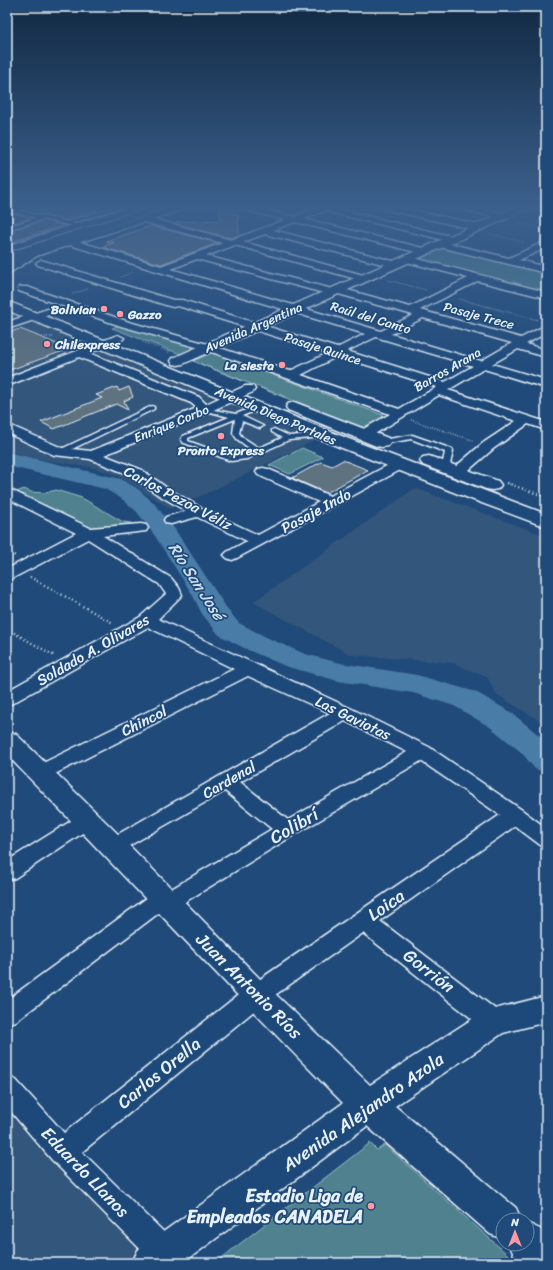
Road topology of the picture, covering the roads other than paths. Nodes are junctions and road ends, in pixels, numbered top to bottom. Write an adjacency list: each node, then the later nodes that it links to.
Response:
1 (49, 265): 24 (street, Pasaje Quince)
2 (149, 265): 9 (street, Raúl del Canto)
3 (172, 265): 9 (street)
4 (233, 265): 14 (street, Pasaje Trece)
5 (316, 265): 12 (street)
6 (391, 265): 12 (street, Avenida Argentina)
7 (431, 265): 11 (street)
8 (527, 265): 10 (street)
9 (162, 269): 18 (street, Raúl del Canto)
10 (546, 270)
11 (478, 277): 16 (street); 20 (street)
12 (364, 278): 14 (street, Avenida Argentina)
13 (23, 289): 27 (street, Avenida Diego Portales)
14 (333, 291): 18 (street, Avenida Argentina); 20 (street, Pasaje Trece)
15 (7, 294): 19 (main road, Avenida Diego Portales)
16 (546, 294)
17 (7, 305): 22 (main road, Avenida Diego Portales)
18 (294, 309): 24 (street, Avenida Argentina); 26 (street, Raúl del Canto)
19 (51, 311): 22 (street); 27 (main road, Avenida Diego Portales)
20 (411, 311): 21 (street, Pasaje Trece)
21 (422, 314): 26 (street); 28 (street, Pasaje Trece)
22 (35, 316): 23 (street); 27 (main road, Avenida Diego Portales)
23 (7, 326)
24 (255, 326): 29 (street, Avenida Argentina); 30 (street, Pasaje Quince)
25 (546, 328): 28 (street, Barros Arana)
26 (379, 334): 30 (street); 34 (street, Raúl del Canto)
27 (116, 335): 29 (street, Avenida Diego Portales); 31 (street); 33 (main road, Avenida Diego Portales); 40 (main road, Avenida Diego Portales)
28 (519, 343): 32 (street, Pasaje Trece); 34 (street, Barros Arana)
29 (207, 347): 33 (street, Avenida Argentina); 35 (street, Avenida Diego Portales)
30 (337, 352): 35 (street); 39 (street, Pasaje Quince)
31 (81, 354): 36 (street); 42 (street, Avenida Diego Portales)
32 (546, 354)
33 (181, 359): 38 (main road, Avenida Diego Portales)
34 (482, 365): 37 (street, Raúl del Canto); 39 (street, Barros Arana)
35 (290, 376): 47 (street, Avenida Diego Portales)
36 (7, 382)
37 (546, 384)
38 (250, 386): 41 (street, Enrique Corbo); 43 (main road, Avenida Diego Portales)
39 (442, 389): 47 (street, Barros Arana); 49 (street, Pasaje Quince)
40 (216, 391): 41 (main road, Avenida Diego Portales); 42 (street)
41 (232, 397): 45 (main road, Avenida Diego Portales); 46 (street, Enrique Corbo)
42 (195, 400): 46 (street, Avenida Diego Portales)
43 (287, 401): 45 (main road); 54 (main road, Avenida Diego Portales)
44 (152, 408): 58 (lane)
45 (257, 408): 48 (lane); 55 (main road, Avenida Diego Portales)
46 (205, 409): 48 (lane); 59 (street, Enrique Corbo)
47 (398, 414): 54 (street, Barros Arana)
48 (237, 417): 51 (lane); 57 (lane); 57 (lane)
49 (527, 419): 50 (street, Pasaje Quince); 62 (street)
50 (544, 423)
51 (260, 426)
52 (7, 428): 58 (street, Carlos Pezoa Véliz)
53 (274, 431): 56 (lane)
54 (363, 434): 62 (main road, Avenida Diego Portales)
55 (323, 435): 56 (lane); 60 (main road, Avenida Diego Portales)
56 (288, 438): 57 (lane)
57 (258, 451)
58 (59, 452): 59 (street, Carlos Pezoa Véliz)
59 (92, 455): 66 (street, Carlos Pezoa Véliz)
60 (399, 465): 62 (main road, Avenida Diego Portales); 64 (street, Pasaje Indo)
61 (263, 472): 64 (street)
62 (454, 476): 65 (main road); 68 (main road, Avenida Diego Portales)
63 (7, 492): 70 (street)
64 (331, 502): 71 (street, Pasaje Indo)
65 (546, 505)
66 (198, 512): 67 (street); 71 (street, Carlos Pezoa Véliz)
67 (171, 520)
68 (546, 521)
69 (140, 528): 70 (street)
70 (88, 533): 73 (street); 74 (street, Soldado A. Olivares)
71 (259, 541): 72 (street, Pasaje Indo)
72 (232, 556)
73 (12, 572)
74 (146, 621): 75 (street, Las Gaviotas); 76 (street, Soldado A. Olivares)
75 (248, 668): 77 (street, Las Gaviotas); 80 (street, Chincol)
76 (7, 699)
77 (345, 713): 79 (street, Las Gaviotas); 81 (street, Cardenal)
78 (10, 749): 80 (main road, Juan Antonio Ríos)
79 (422, 752): 82 (street, Las Gaviotas); 84 (street, Colibrí)
80 (40, 773): 83 (main road, Juan Antonio Ríos)
81 (226, 781): 84 (street); 86 (street, Cardenal)
82 (515, 815): 85 (street, Las Gaviotas); 89 (street, Loica)
83 (86, 821): 86 (main road, Juan Antonio Ríos); 87 (street)
84 (287, 830): 88 (street, Colibrí)
85 (546, 839)
86 (113, 846): 88 (main road, Juan Antonio Ríos)
87 (7, 872)
88 (165, 900): 90 (main road, Juan Antonio Ríos); 92 (street, Colibrí)
89 (364, 921): 90 (street, Loica); 93 (street, Gorrión)
90 (256, 995): 95 (main road, Juan Antonio Ríos); 96 (street, Carlos Orella)
91 (546, 1009): 93 (main road, Avenida Alejandro Azola)
92 (7, 1014)
93 (494, 1022): 95 (main road, Avenida Alejandro Azola)
94 (7, 1088): 96 (street, Eduardo Llanos)
95 (368, 1105): 97 (main road, Juan Antonio Ríos); 99 (main road, Avenida Alejandro Azola)
96 (62, 1151): 99 (street, Eduardo Llanos)
97 (495, 1214)
98 (535, 1249): 100 (main road)
99 (158, 1258)
100 (546, 1258)

